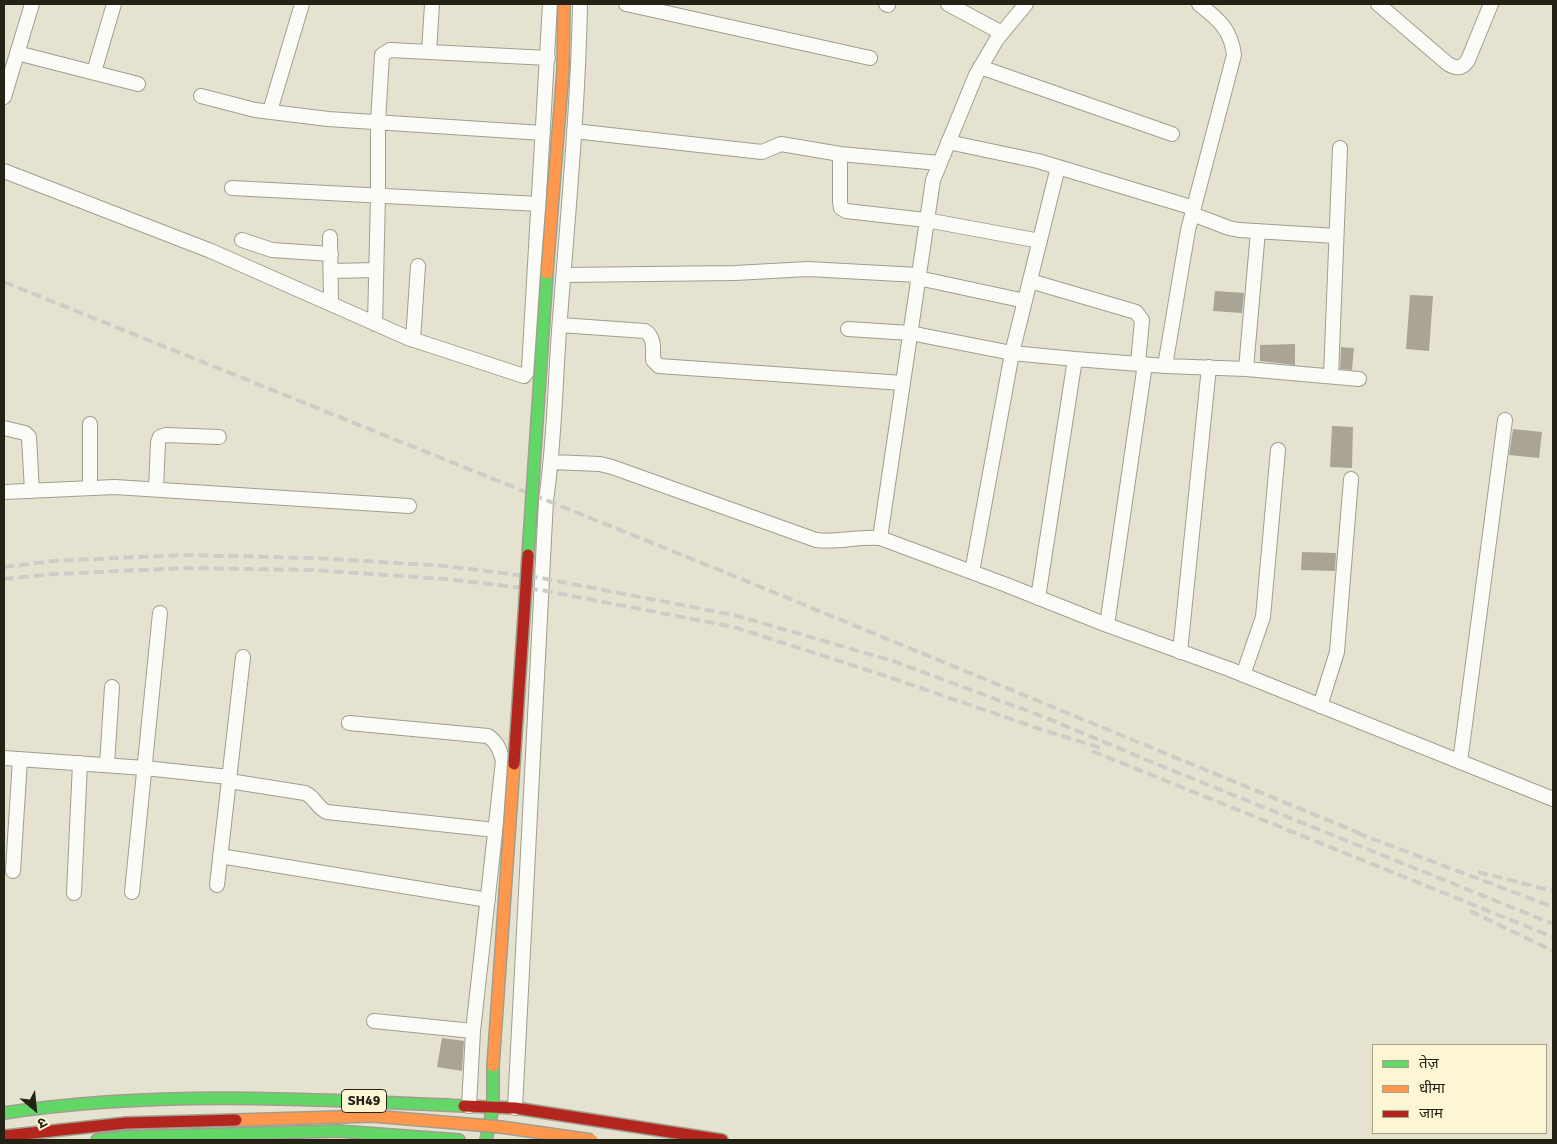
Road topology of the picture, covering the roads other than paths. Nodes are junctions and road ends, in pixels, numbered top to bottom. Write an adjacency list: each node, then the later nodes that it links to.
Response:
1 (32, 4): 16 (street)
2 (114, 4): 20 (street)
3 (302, 4): 24 (street)
4 (432, 4): 15 (street)
5 (550, 4): 17 (street)
6 (564, 4): 109 (main road, bridge)
7 (580, 4): 26 (street)
8 (626, 4): 18 (street)
9 (948, 4): 14 (street)
10 (1026, 4): 14 (street)
11 (1199, 4): 38 (street)
12 (1378, 4): 13 (street)
13 (1492, 4)
14 (1002, 34): 19 (street)
15 (429, 52): 17 (street); 25 (street)
16 (17, 53): 20 (street); 23 (street)
17 (548, 58): 27 (street)
18 (870, 58)
19 (980, 67): 28 (street); 29 (street)
20 (94, 72): 21 (street)
21 (138, 84)
22 (201, 96): 24 (street)
23 (4, 97)
24 (270, 111): 25 (street)
25 (378, 122): 27 (street); 36 (street)
26 (574, 131): 31 (street); 49 (street)
27 (543, 133): 37 (street)
28 (1172, 134)
29 (948, 142): 32 (street); 33 (street)
30 (1340, 148): 41 (street)
31 (840, 154): 32 (street); 39 (street)
32 (939, 163): 39 (street)
33 (1058, 167): 38 (street); 44 (street)
34 (4, 171): 53 (street)
35 (232, 188): 36 (street)
36 (378, 196): 37 (street); 47 (street)
37 (539, 204): 58 (street)
38 (1193, 211): 40 (street); 62 (street)
39 (926, 220): 44 (street); 50 (street)
40 (1258, 231): 41 (street); 64 (street)
41 (1336, 236): 65 (street)
42 (330, 237): 45 (street)
43 (242, 240): 45 (street)
44 (1040, 241): 51 (street)
45 (330, 254): 48 (street)
46 (418, 266): 58 (street)
47 (376, 270): 48 (street); 54 (street)
48 (331, 271): 53 (street)
49 (564, 275): 50 (street); 55 (street)
50 (918, 277): 52 (street); 57 (street)
51 (1030, 281): 52 (street); 61 (street)
52 (1025, 301): 59 (street)
53 (331, 304): 54 (street)
54 (375, 324): 58 (street)
55 (560, 325): 67 (street); 73 (street)
56 (848, 329): 57 (street)
57 (910, 333): 59 (street); 67 (street)
58 (413, 340)
59 (1012, 353): 60 (street); 81 (street)
60 (1075, 359): 61 (street); 82 (street)
61 (1142, 364): 62 (street); 84 (street)
62 (1165, 366): 63 (street)
63 (1209, 367): 64 (street); 85 (street)
64 (1246, 369): 65 (street)
65 (1331, 376): 66 (street)
66 (1358, 379)
67 (903, 383): 80 (street)
68 (1505, 420): 93 (street)
69 (90, 424): 75 (street)
70 (4, 428): 77 (street)
71 (218, 437): 76 (street)
72 (1278, 450): 87 (street)
73 (551, 462): 80 (street); 110 (street)
74 (1351, 479): 89 (street)
75 (90, 488): 76 (street); 77 (street)
76 (156, 489): 79 (street)
77 (32, 490): 78 (street)
78 (4, 492)
79 (408, 506)
80 (880, 538): 81 (street)
81 (972, 572): 82 (street)
82 (1038, 598): 84 (street)
83 (160, 613): 96 (street)
84 (1107, 626): 85 (street)
85 (1180, 652): 87 (street)
86 (243, 656): 97 (street)
87 (1243, 675): 89 (street)
88 (112, 687): 95 (street)
89 (1320, 706): 93 (street)
90 (349, 723): 99 (street)
91 (4, 758): 92 (street)
92 (20, 758): 94 (street); 101 (street)
93 (1460, 762): 98 (street)
94 (80, 763): 95 (street); 104 (street)
95 (107, 765): 96 (street)
96 (145, 768): 97 (street); 103 (street)
97 (229, 779): 99 (street); 100 (street)
98 (1553, 799)
99 (495, 830): 105 (street)
100 (220, 856): 102 (street); 105 (street)
101 (12, 871)
102 (217, 885)
103 (132, 892)
104 (74, 893)
105 (488, 900): 107 (street)
106 (374, 1022): 107 (street)
107 (473, 1031): 108 (street)
108 (469, 1106): 109 (main road, SH49); 111 (main road, SH49)
109 (492, 1107): 110 (main road, SH49); 115 (main road)
110 (515, 1108): 117 (main road, SH49)
111 (4, 1113)
112 (4, 1136): 116 (main road, SH49, bridge)
113 (97, 1140): 114 (main road, SH49)
114 (459, 1140)
115 (486, 1140)
116 (592, 1140)
117 (722, 1140)

